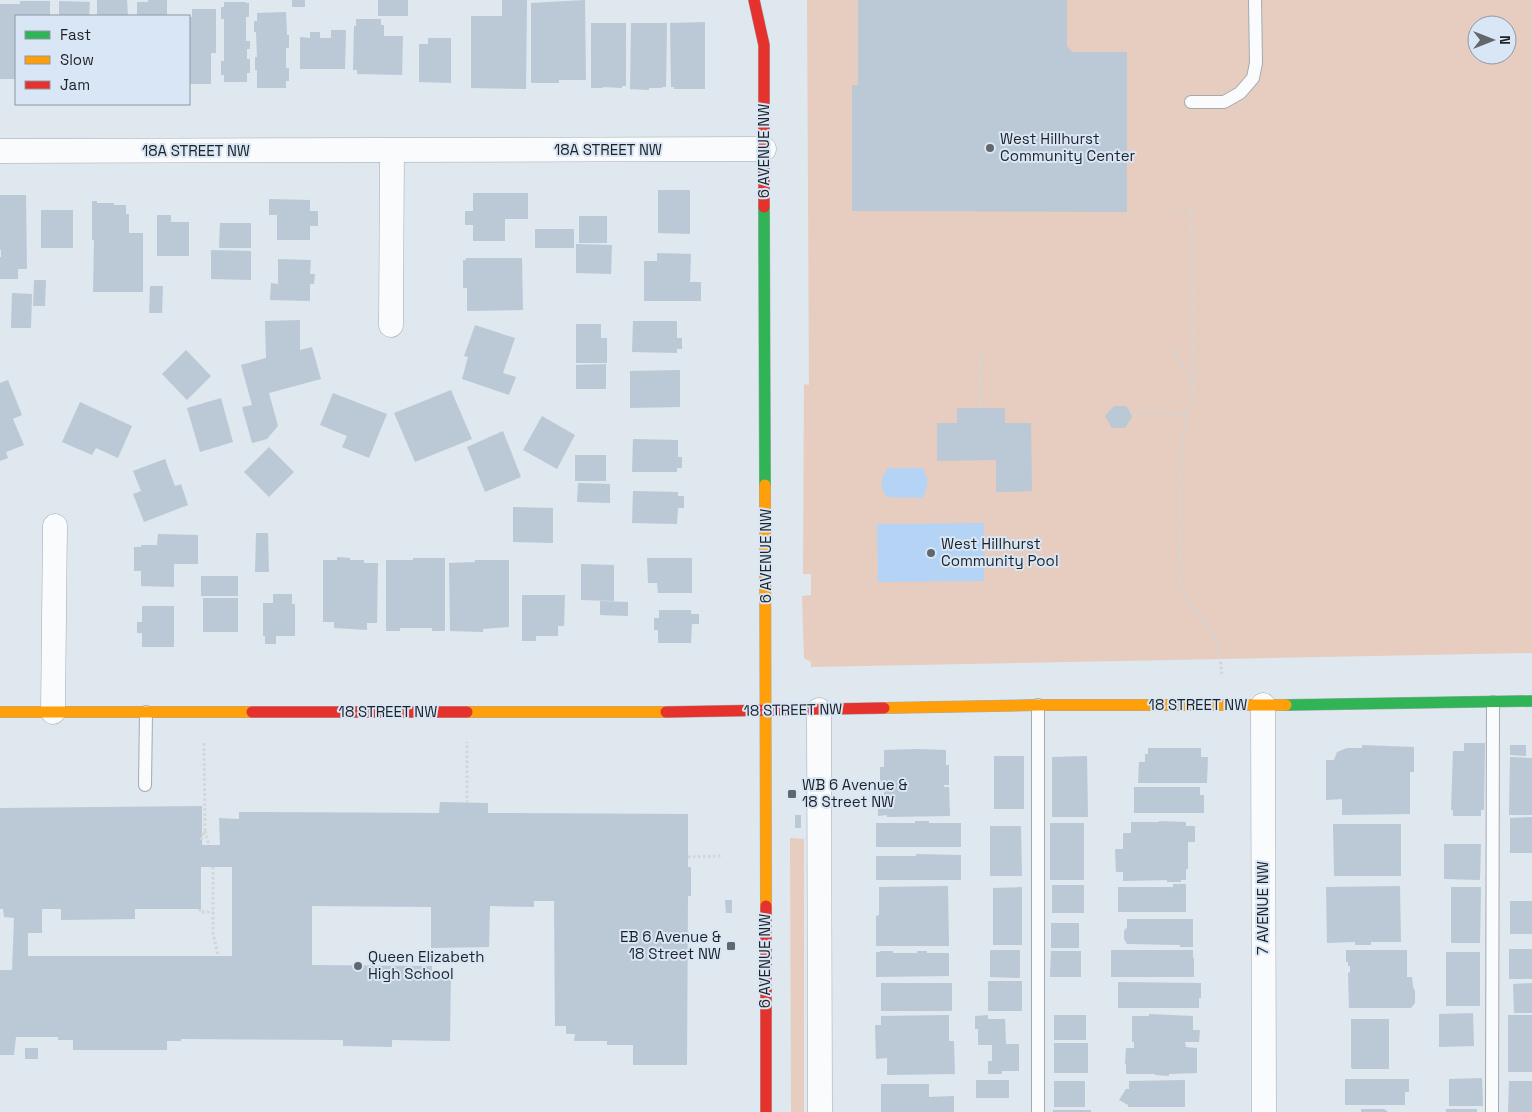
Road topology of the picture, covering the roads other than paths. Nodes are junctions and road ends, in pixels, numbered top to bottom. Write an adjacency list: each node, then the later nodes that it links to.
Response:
1 (754, 0): 4 (street, 6 AVENUE NW)
2 (1255, 0): 5 (lane)
3 (769, 9): 4 (street)
4 (764, 45): 6 (street, 6 AVENUE NW)
5 (1191, 102)
6 (764, 149): 7 (street, 18A STREET NW); 19 (street, 6 AVENUE NW)
7 (392, 150): 8 (street, 18A STREET NW); 9 (street)
8 (0, 151)
9 (391, 325)
10 (55, 526): 17 (street)
11 (1532, 701): 12 (street, 18 STREET NW)
12 (1492, 702): 14 (street, 18 STREET NW); 25 (lane)
13 (1038, 705): 14 (street, 18 STREET NW); 15 (street, 18 STREET NW); 23 (lane)
14 (1263, 705): 24 (street, 7 AVENUE NW)
15 (819, 710): 19 (street, 18 STREET NW); 22 (street)
16 (0, 712): 17 (street, 18 STREET NW)
17 (53, 712): 18 (street, 18 STREET NW)
18 (146, 712): 19 (street, 18 STREET NW); 20 (lane)
19 (765, 712): 21 (street, 6 AVENUE NW)
20 (145, 785)
21 (766, 1112)
22 (820, 1112)
23 (1038, 1112)
24 (1264, 1112)
25 (1492, 1112)

